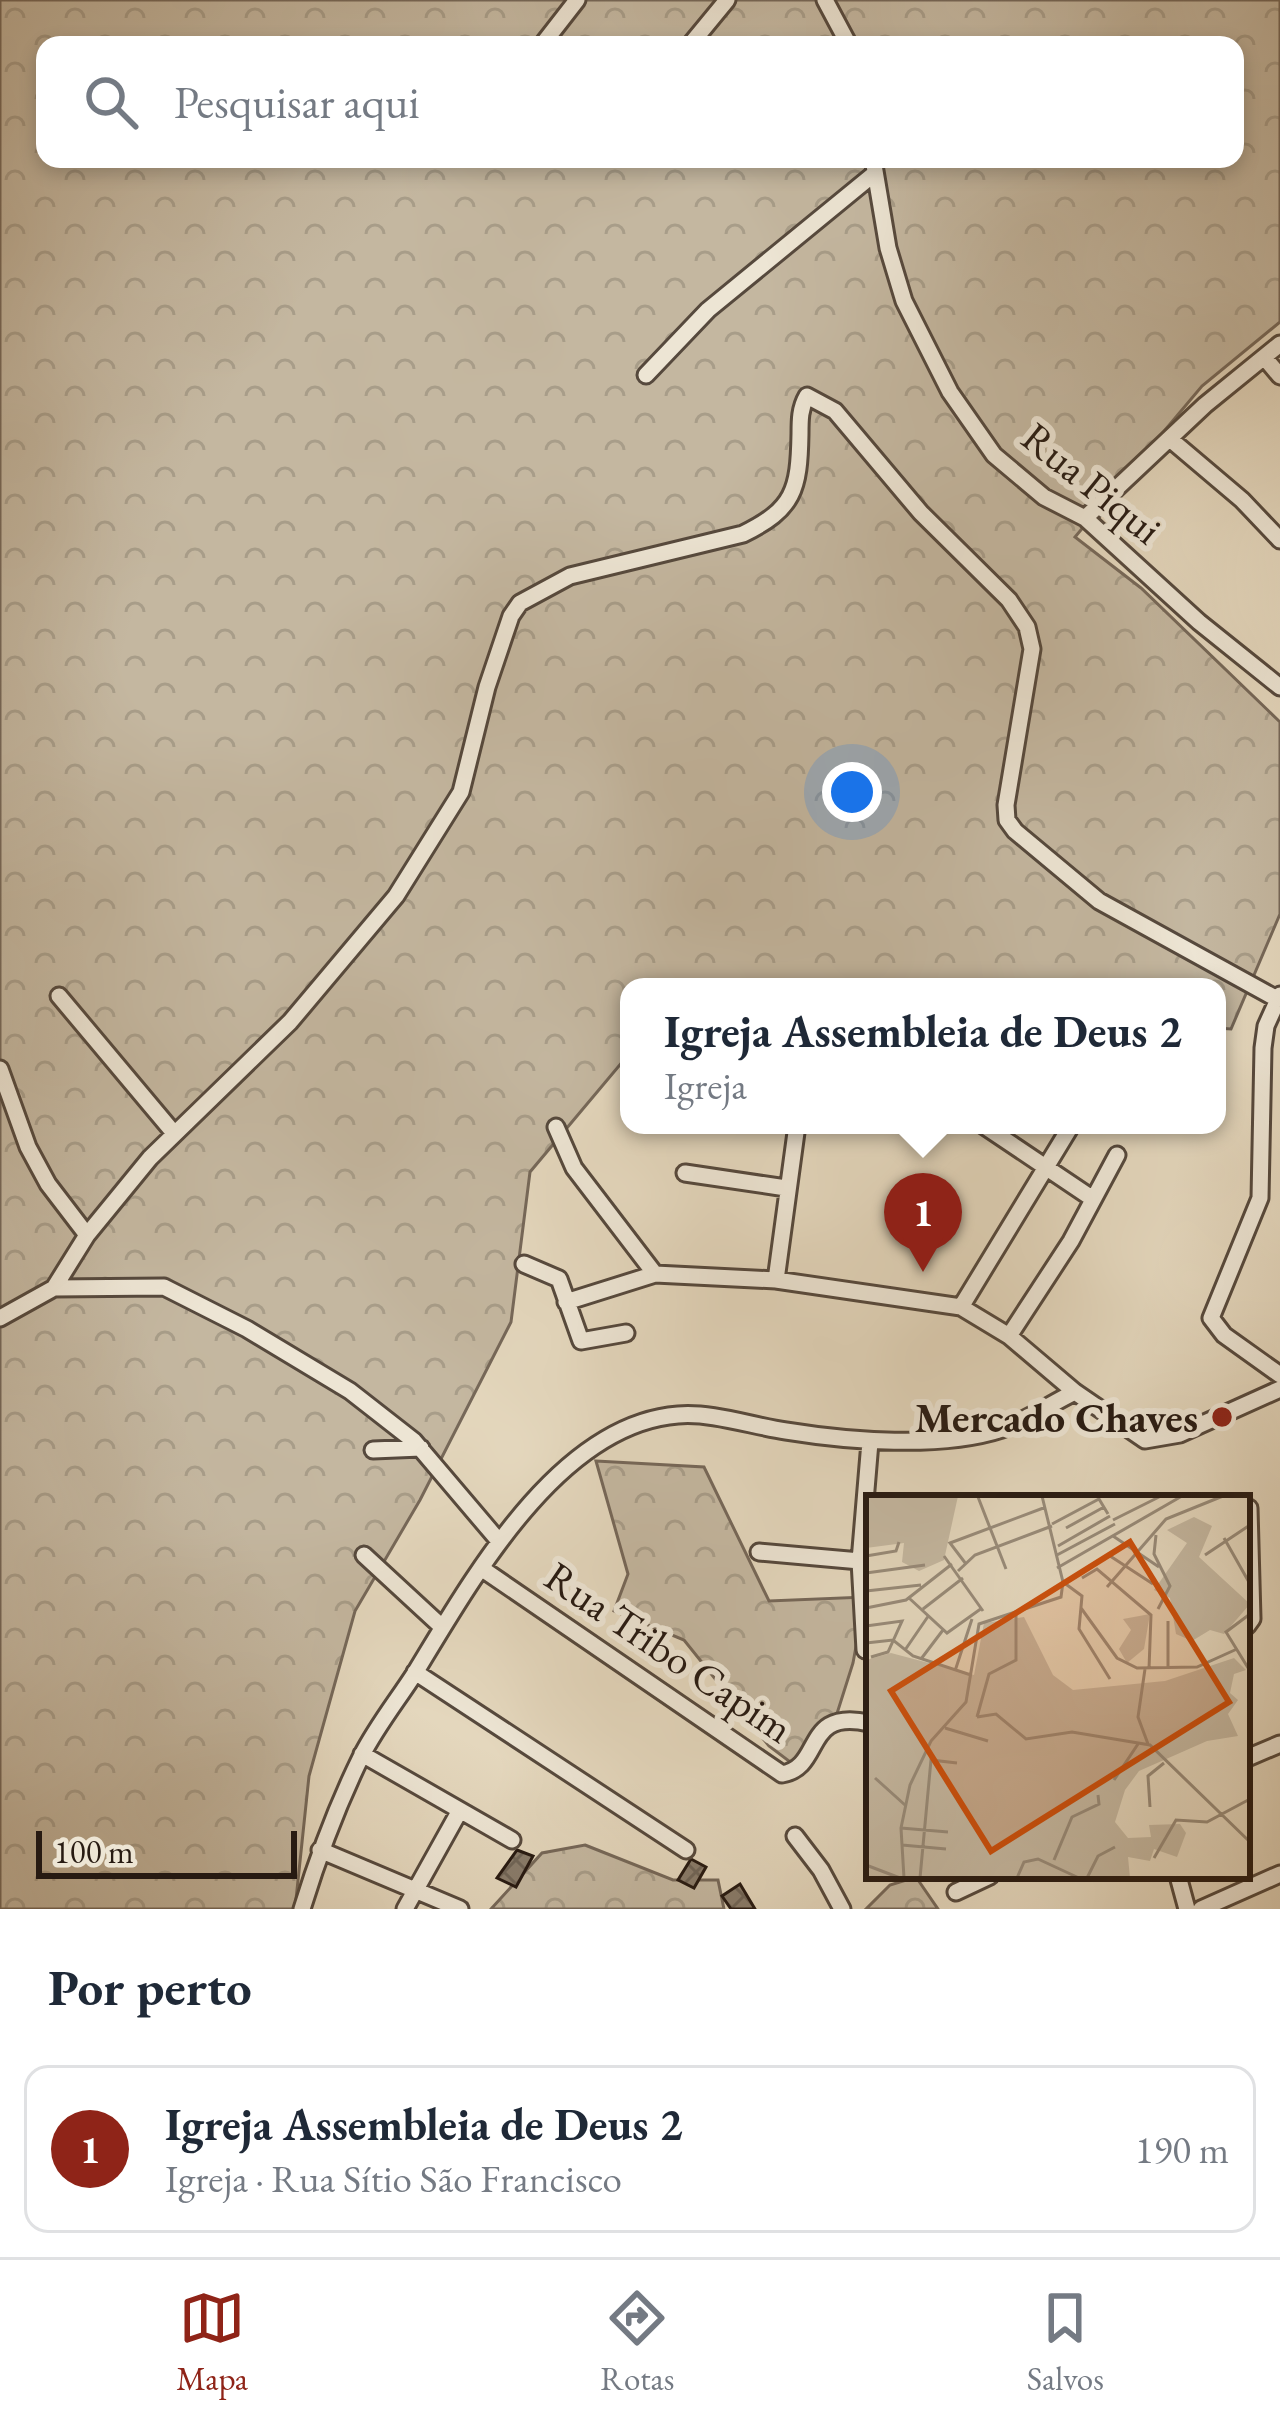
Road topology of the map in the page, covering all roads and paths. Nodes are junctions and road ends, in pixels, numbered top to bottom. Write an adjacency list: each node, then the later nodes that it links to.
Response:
1 (577, 0): 4 (street)
2 (728, 0): 5 (street)
3 (825, 0): 6 (street)
4 (549, 36)
5 (698, 36)
6 (844, 36)
7 (871, 168): 11 (street)
8 (873, 168): 14 (street, Rua Piqui)
9 (1280, 344): 10 (street)
10 (1264, 357): 12 (street); 13 (street)
11 (646, 375)
12 (1280, 376)
13 (1170, 439): 14 (street); 15 (street)
14 (1085, 518): 16 (street, Rua Piqui)
15 (1280, 540)
16 (1280, 687)
17 (59, 997): 21 (street)
18 (1279, 997): 21 (street); 40 (street)
19 (0, 1070): 30 (street)
20 (556, 1126): 32 (street)
21 (173, 1132): 30 (street)
22 (795, 1134): 28 (street)
23 (997, 1134): 26 (street)
24 (1067, 1134): 26 (street)
25 (1117, 1154): 29 (street)
26 (1049, 1166): 29 (street); 36 (street)
27 (685, 1173): 28 (street)
28 (786, 1188): 33 (street)
29 (1093, 1199): 39 (street)
30 (88, 1235): 34 (street)
31 (524, 1264): 35 (street)
32 (655, 1274): 33 (street); 35 (street)
33 (776, 1280): 36 (street)
34 (53, 1288): 37 (street); 44 (street)
35 (566, 1302): 38 (street)
36 (961, 1307): 39 (street)
37 (0, 1318)
38 (626, 1333)
39 (1009, 1336): 42 (street)
40 (1280, 1375)
41 (1280, 1389): 42 (street)
42 (1075, 1393): 43 (street)
43 (870, 1442): 46 (street); 50 (street)
44 (421, 1448): 45 (street); 46 (street)
45 (373, 1450)
46 (499, 1540): 51 (street)
47 (1250, 1545): 52 (street)
48 (759, 1552): 50 (street)
49 (364, 1555): 53 (street)
50 (860, 1561): 54 (street)
51 (481, 1568): 53 (street); 56 (street, Rua Tribo Capim)
52 (1250, 1622)
53 (442, 1627): 55 (street)
54 (865, 1650)
55 (415, 1672): 58 (street); 64 (street)
56 (866, 1723)
57 (1280, 1744): 59 (street)
58 (362, 1754): 60 (street); 63 (street)
59 (1250, 1757)
60 (459, 1812): 62 (street); 68 (street)
61 (795, 1836): 73 (street)
62 (512, 1840)
63 (320, 1850): 68 (street); 70 (street)
64 (686, 1850)
65 (1280, 1874): 75 (street)
66 (984, 1879): 69 (street)
67 (1179, 1879): 74 (street)
68 (416, 1891): 71 (street); 72 (street)
69 (956, 1892)
70 (302, 1909)
71 (405, 1909)
72 (460, 1909)
73 (842, 1909)
74 (1187, 1909)
75 (1201, 1909)

